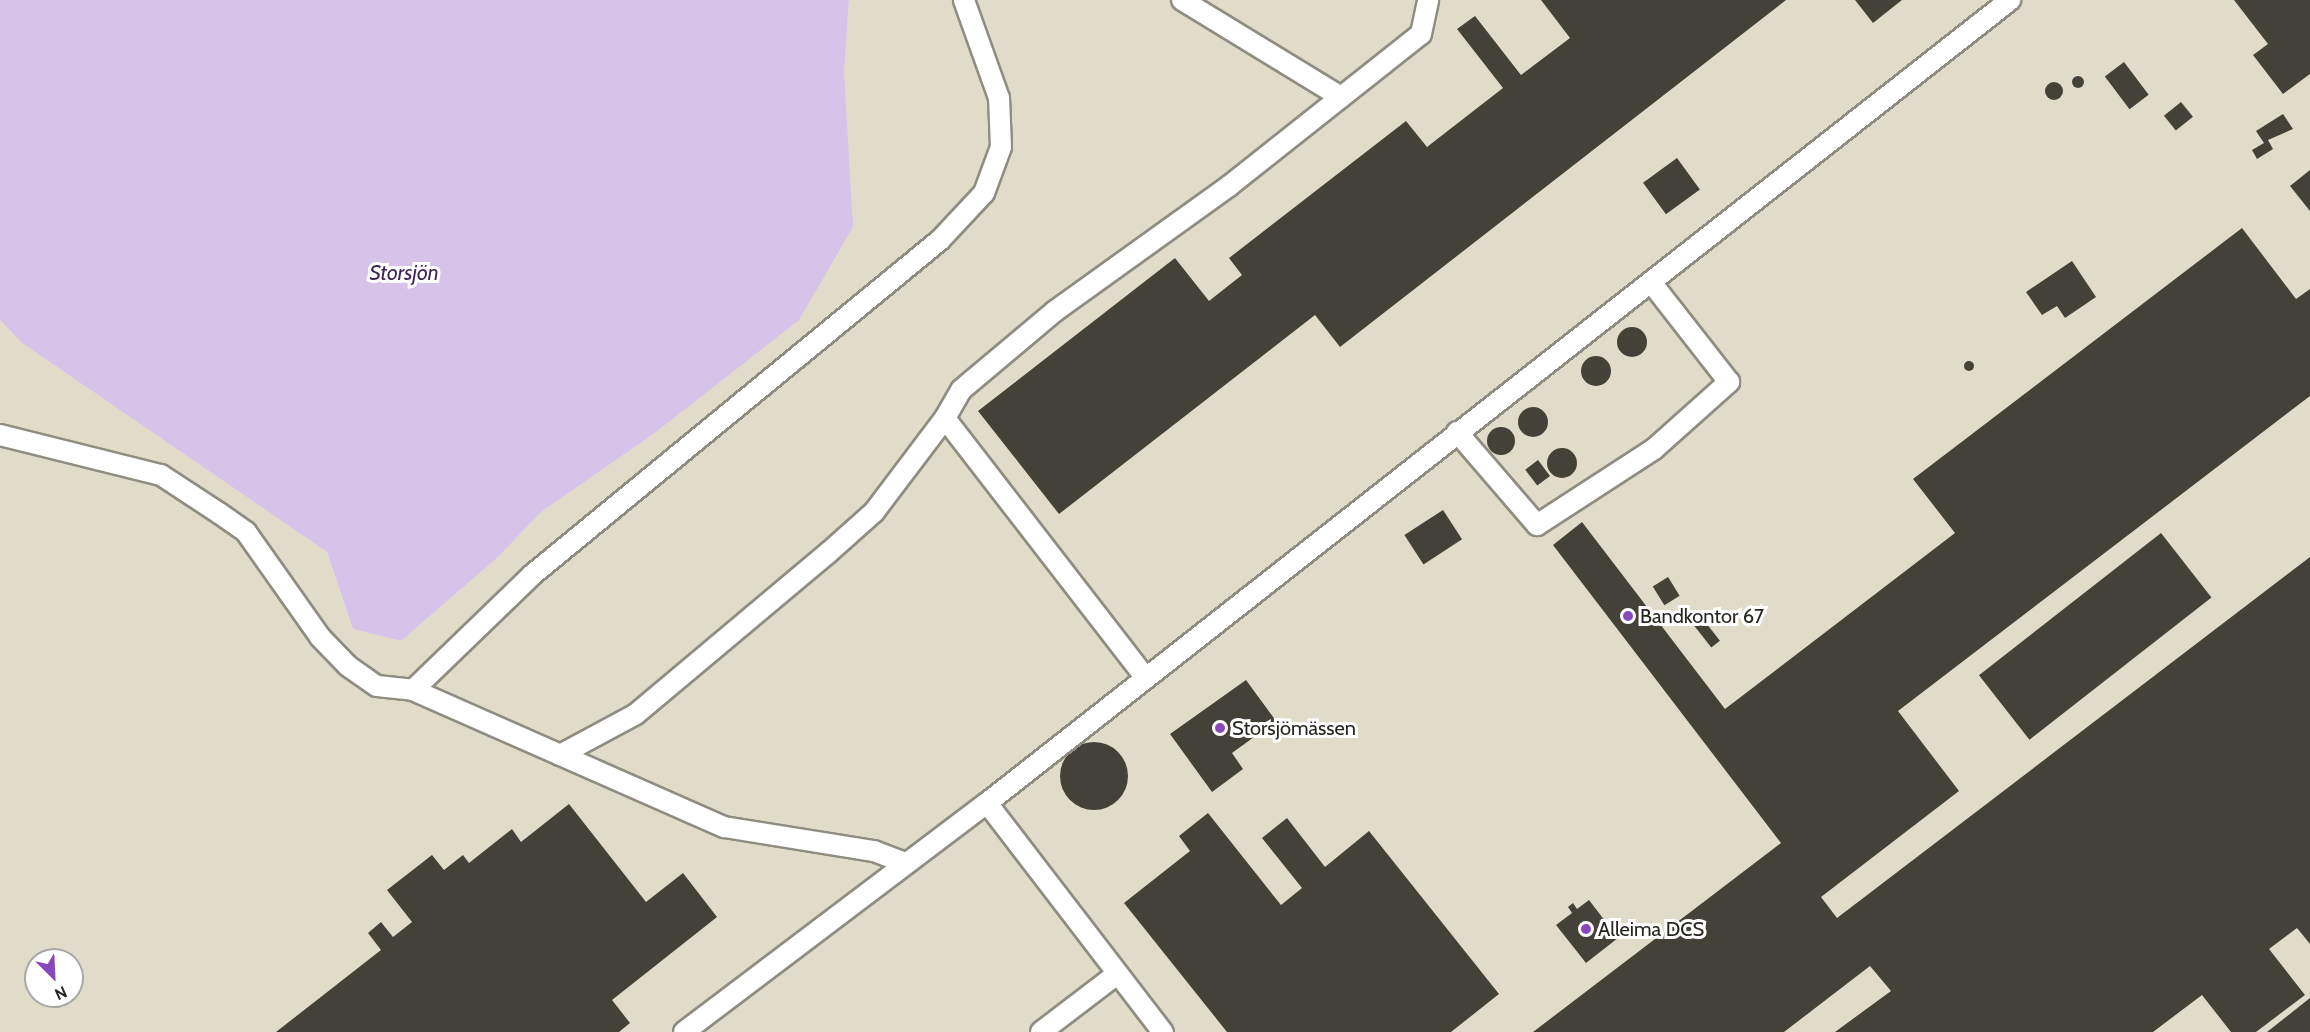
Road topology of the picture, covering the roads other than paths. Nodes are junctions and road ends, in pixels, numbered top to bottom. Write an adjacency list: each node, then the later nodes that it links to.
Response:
1 (964, 0): 11 (street)
2 (1182, 0): 5 (street)
3 (1428, 0): 5 (street)
4 (2010, 0): 6 (street)
5 (1341, 97): 7 (street)
6 (1651, 282): 8 (street); 8 (street)
7 (945, 418): 10 (street); 12 (street)
8 (1457, 432): 10 (street)
9 (0, 435): 11 (street)
10 (1145, 676): 13 (street)
11 (414, 690): 12 (street)
12 (560, 755): 14 (street)
13 (987, 803): 14 (street); 15 (street)
14 (905, 864): 16 (street)
15 (1117, 974): 17 (street); 18 (street)
16 (684, 1032)
17 (1041, 1032)
18 (1163, 1032)

